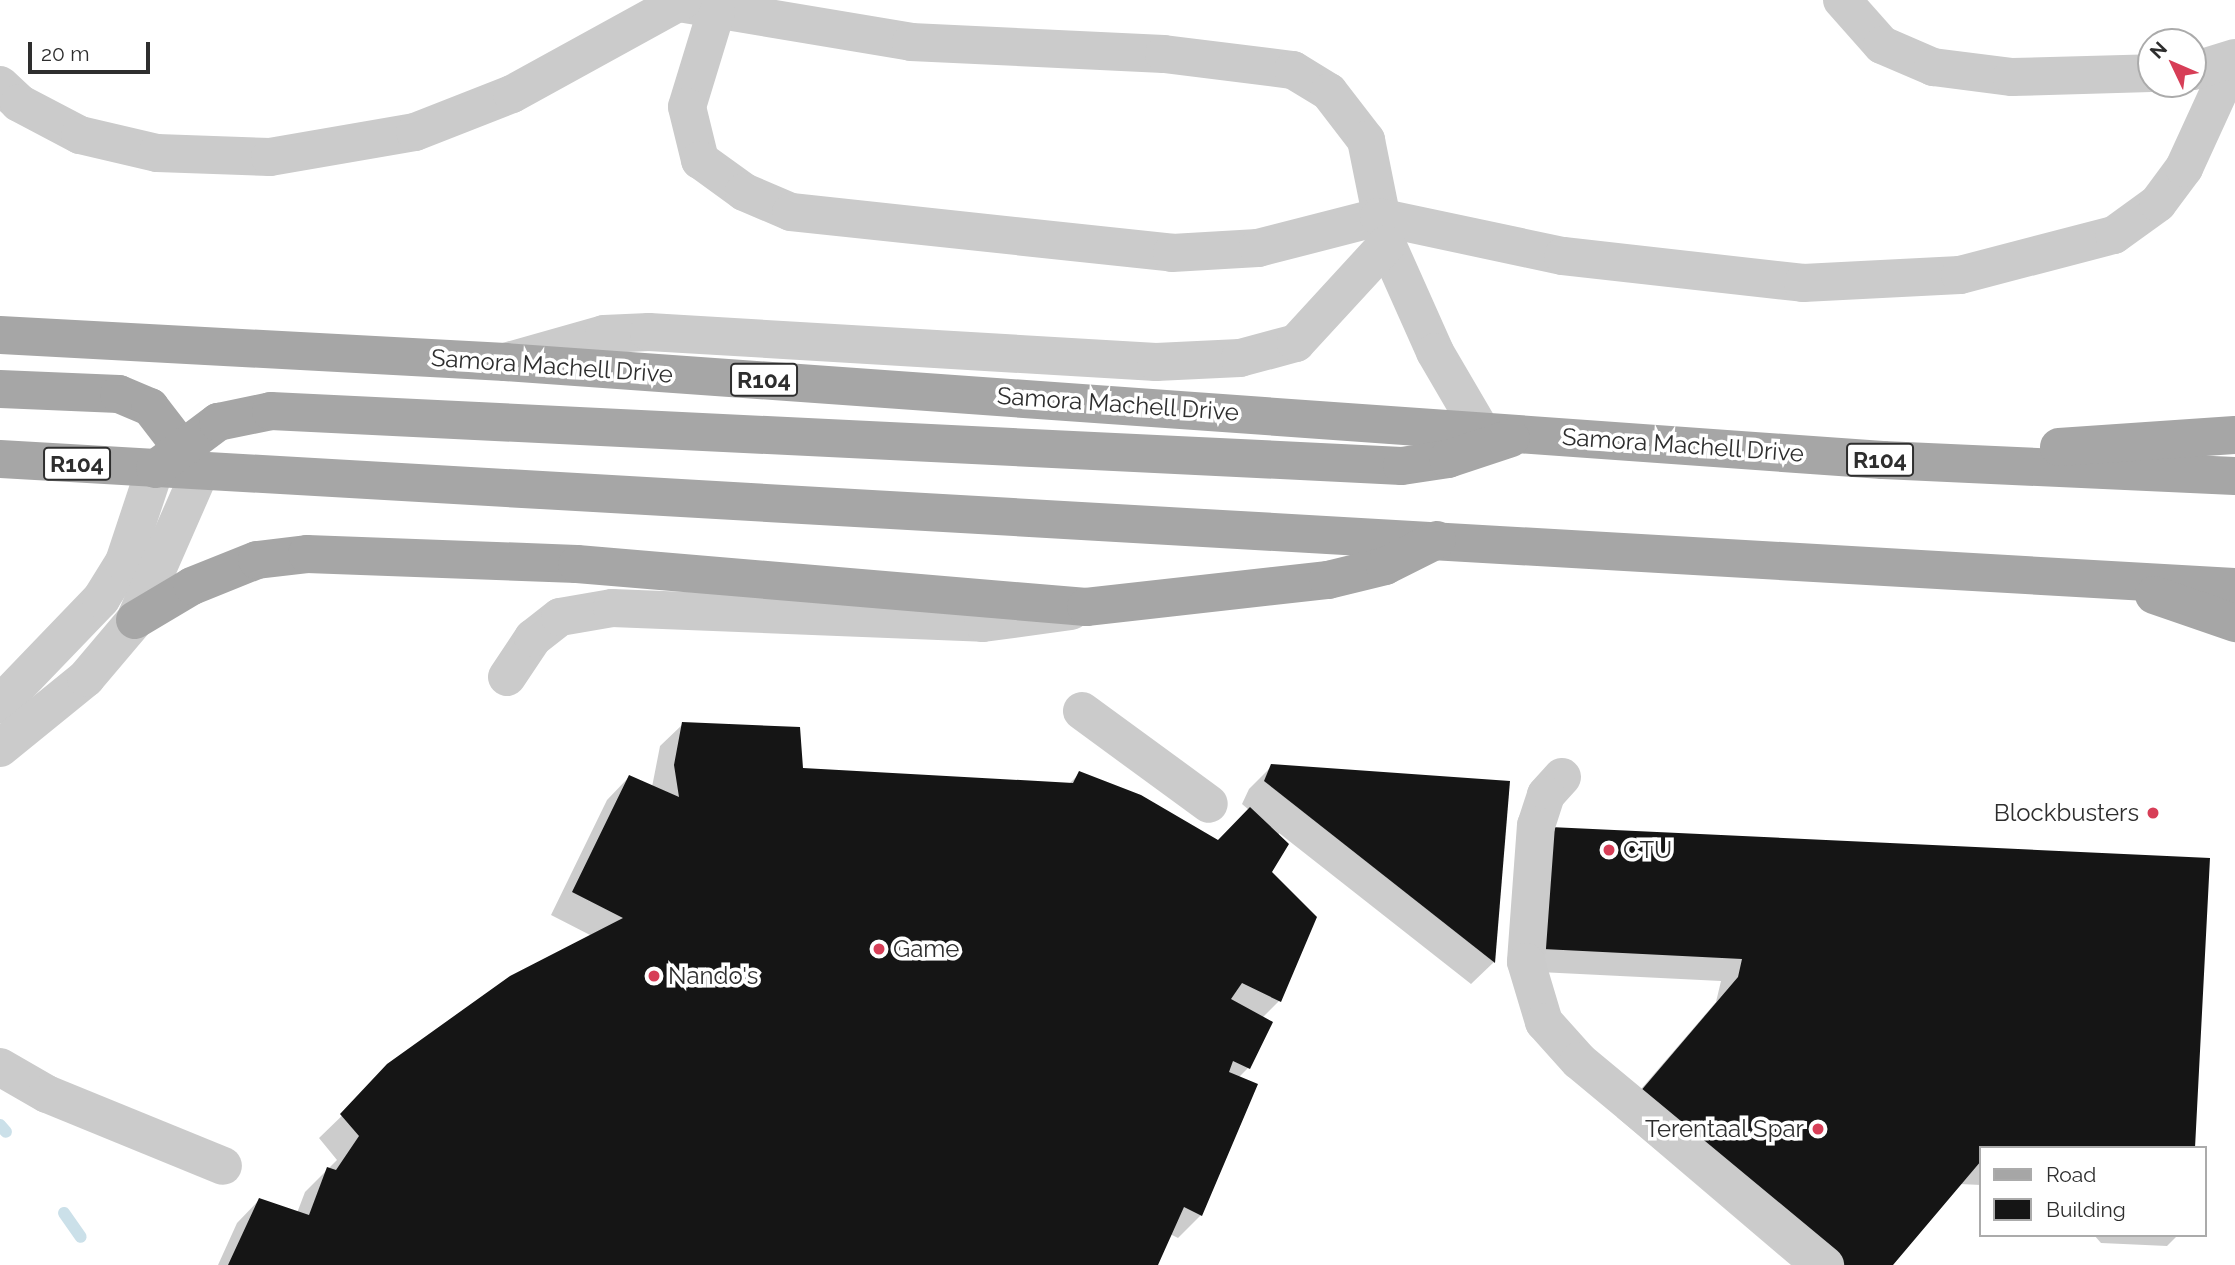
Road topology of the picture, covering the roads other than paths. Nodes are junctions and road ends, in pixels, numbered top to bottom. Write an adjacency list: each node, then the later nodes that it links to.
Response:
1 (1842, 0): 5 (street)
2 (693, 5): 6 (street); 7 (street); 7 (street)
3 (2233, 61): 4 (street); 7 (street)
4 (2207, 68)
5 (2137, 73)
6 (0, 85)
7 (1383, 231): 9 (street); 11 (street)
8 (0, 335): 9 (main road, Samora Machell Drive / R104)
9 (505, 362): 11 (main road, Samora Machell Drive / R104)
10 (0, 389): 16 (main road)
11 (1480, 429): 12 (main road, Samora Machell Drive / R104)
12 (1527, 432): 15 (main road, Samora Machell Drive / R104); 16 (main road)
13 (2235, 435): 15 (main road)
14 (0, 459): 16 (main road, R104)
15 (1882, 460): 17 (main road, Samora Machell Drive / R104)
16 (180, 463): 18 (main road, R104); 22 (street); 25 (street)
17 (2235, 477)
18 (1439, 540): 19 (main road, R104); 21 (main road)
19 (2105, 579): 20 (main road, R104); 23 (main road)
20 (2235, 587)
21 (1086, 607): 22 (main road); 24 (street)
22 (135, 620): 27 (street)
23 (2235, 623)
24 (507, 677)
25 (0, 704)
26 (1082, 711): 29 (street)
27 (0, 748)
28 (1562, 777): 34 (street)
29 (1209, 804)
30 (0, 1067): 32 (street)
31 (0, 1084): 32 (street)
32 (47, 1094): 33 (street)
33 (223, 1166)
34 (1825, 1265)

